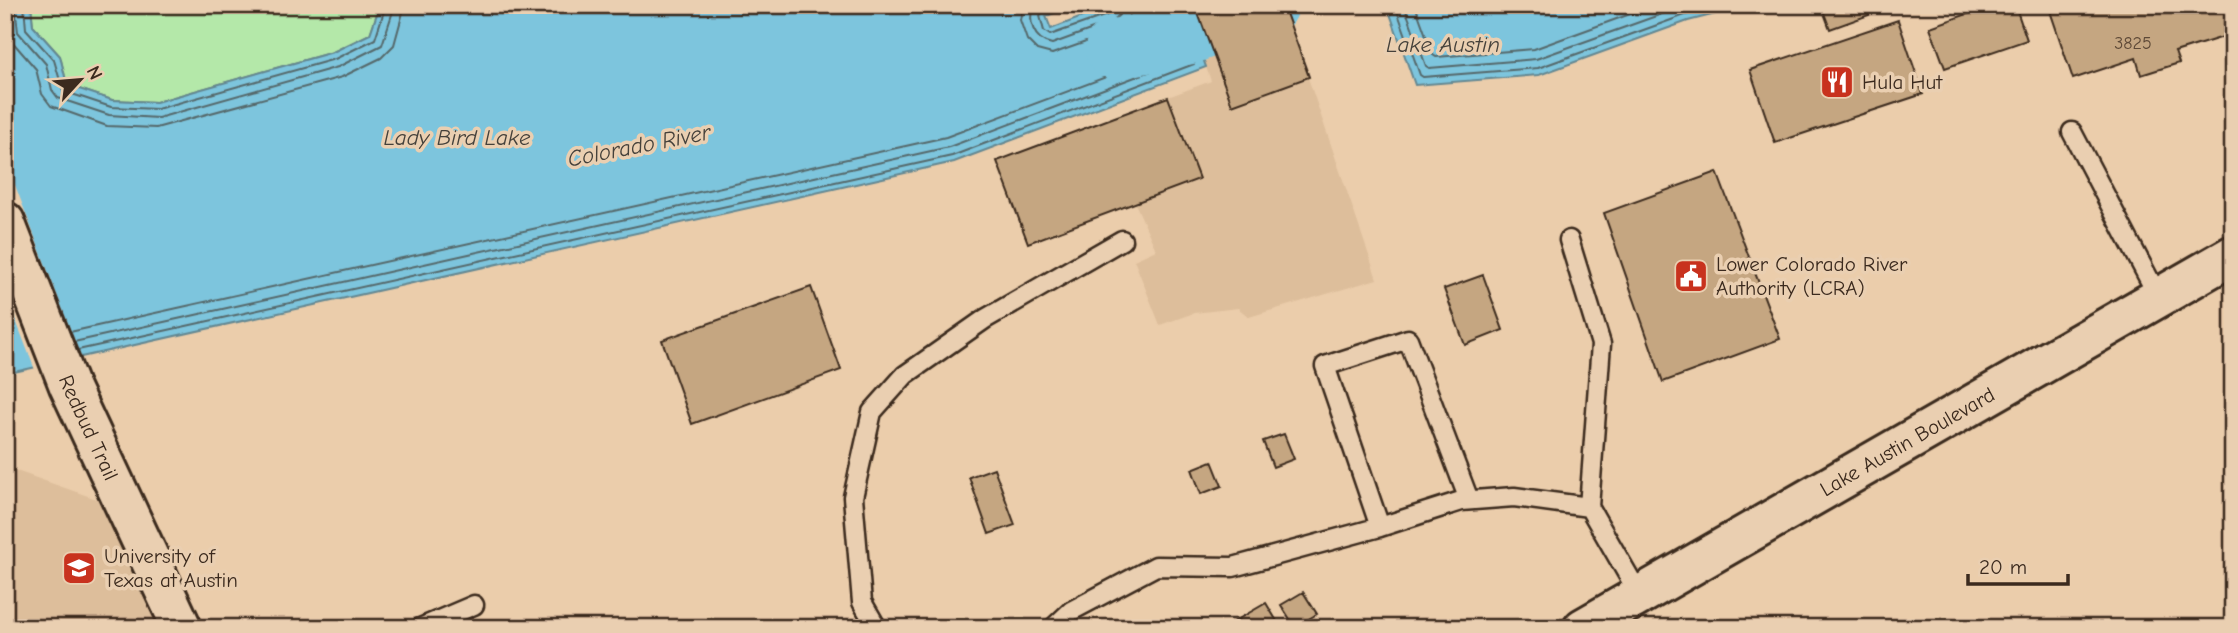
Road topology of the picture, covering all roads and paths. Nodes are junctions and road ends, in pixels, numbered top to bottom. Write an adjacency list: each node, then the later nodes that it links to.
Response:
1 (2072, 132): 6 (lane)
2 (5, 222): 12 (street, Redbud Trail)
3 (1122, 240): 14 (lane)
4 (1569, 240): 8 (lane)
5 (2233, 255): 6 (street, Lake Austin Boulevard)
6 (2159, 298): 10 (street, Lake Austin Boulevard)
7 (1469, 500): 8 (lane); 9 (lane); 9 (lane)
8 (1589, 507): 10 (lane)
9 (1380, 527): 15 (lane)
10 (1639, 594): 16 (street, Lake Austin Boulevard)
11 (474, 605): 13 (lane)
12 (182, 628)
13 (420, 628)
14 (877, 628)
15 (1053, 628)
16 (1583, 628)

